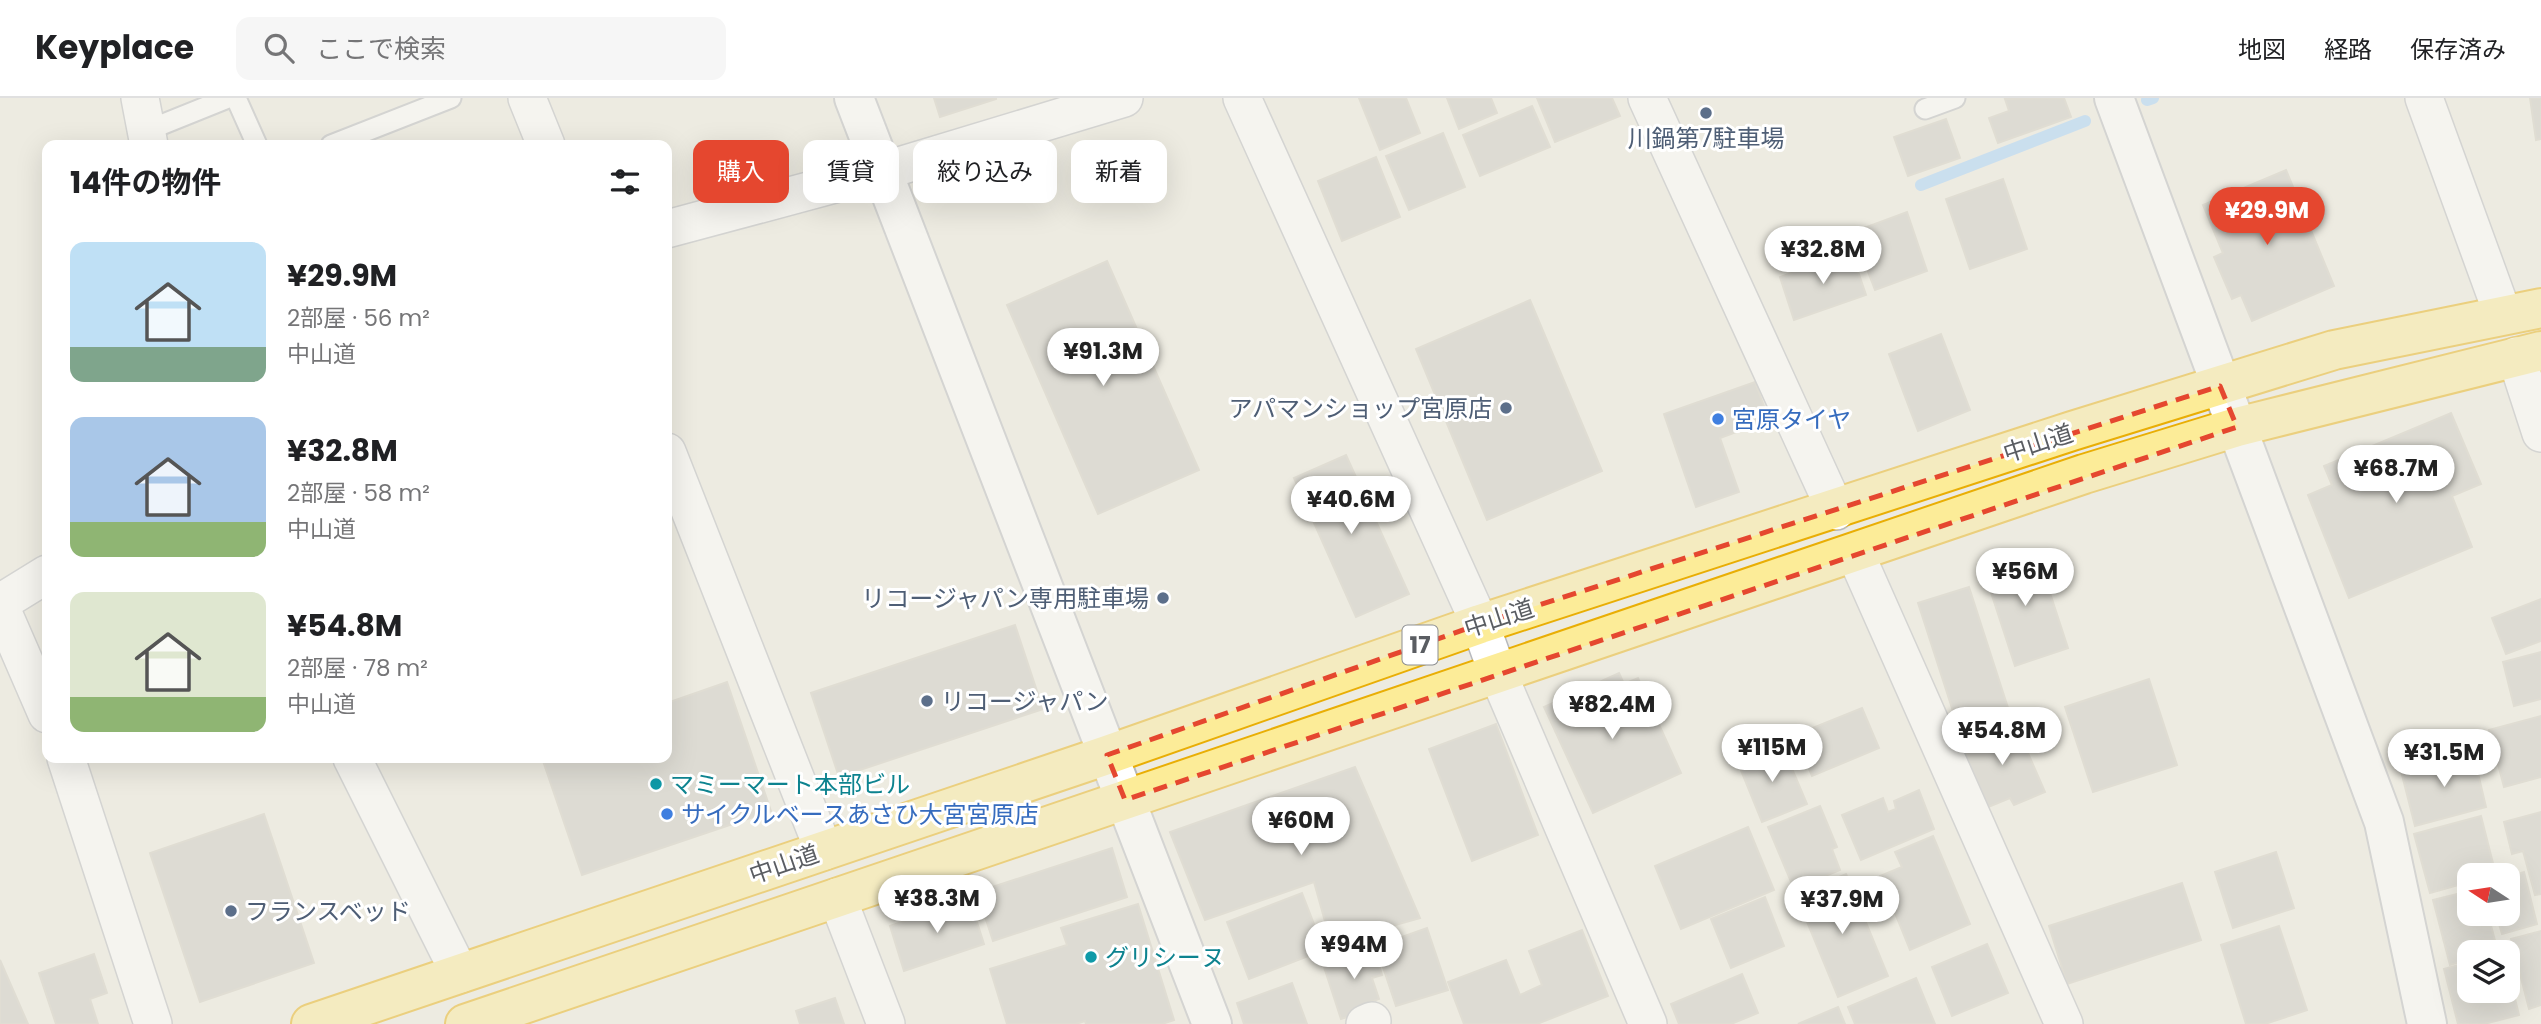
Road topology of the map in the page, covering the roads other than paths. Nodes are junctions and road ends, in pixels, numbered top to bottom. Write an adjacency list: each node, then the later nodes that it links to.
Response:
1 (228, 98): 13 (lane)
2 (236, 98): 14 (lane)
3 (451, 98): 15 (lane)
4 (527, 98): 16 (street)
5 (854, 98): 17 (street)
6 (1124, 98): 18 (street)
7 (1242, 98): 33 (street)
8 (1647, 98): 29 (street)
9 (1955, 98): 12 (lane)
10 (2114, 98): 25 (street)
11 (2424, 98): 23 (street)
12 (1925, 110)
13 (145, 125)
14 (255, 140)
15 (344, 140)
16 (544, 140)
17 (871, 140)
18 (899, 166)
19 (803, 192): 21 (street)
20 (895, 203): 36 (street)
21 (672, 228)
22 (2541, 308): 23 (highway, 中山道 / 17)
23 (2503, 315): 25 (highway, 中山道 / 17)
24 (2528, 354): 26 (highway, 中山道 / 17); 27 (street)
25 (2220, 386): 26 (street); 29 (highway, 中山道 / 17)
26 (2236, 427): 30 (highway, 中山道 / 17); 50 (street)
27 (2541, 433)
28 (672, 465): 40 (street)
29 (1836, 511): 33 (highway, 中山道 / 17)
30 (1854, 553): 34 (highway, 中山道 / 17); 49 (street)
31 (42, 577): 32 (street)
32 (0, 604): 35 (street)
33 (1480, 624): 34 (street); 36 (highway, 中山道 / 17)
34 (1497, 674): 39 (highway, 中山道 / 17); 48 (street)
35 (42, 702)
36 (1107, 755): 39 (street); 40 (highway, 中山道 / 17)
37 (68, 763): 44 (street)
38 (354, 763): 42 (street)
39 (1125, 800): 41 (highway, 中山道 / 17); 47 (street)
40 (824, 851): 42 (highway, 中山道 / 17)
41 (837, 897): 43 (highway, 中山道 / 17); 46 (street)
42 (460, 974): 45 (highway, 中山道 / 17)
43 (482, 1021)
44 (153, 1024)
45 (311, 1024)
46 (886, 1024)
47 (1212, 1024)
48 (1648, 1024)
49 (2064, 1024)
50 (2427, 1024)

